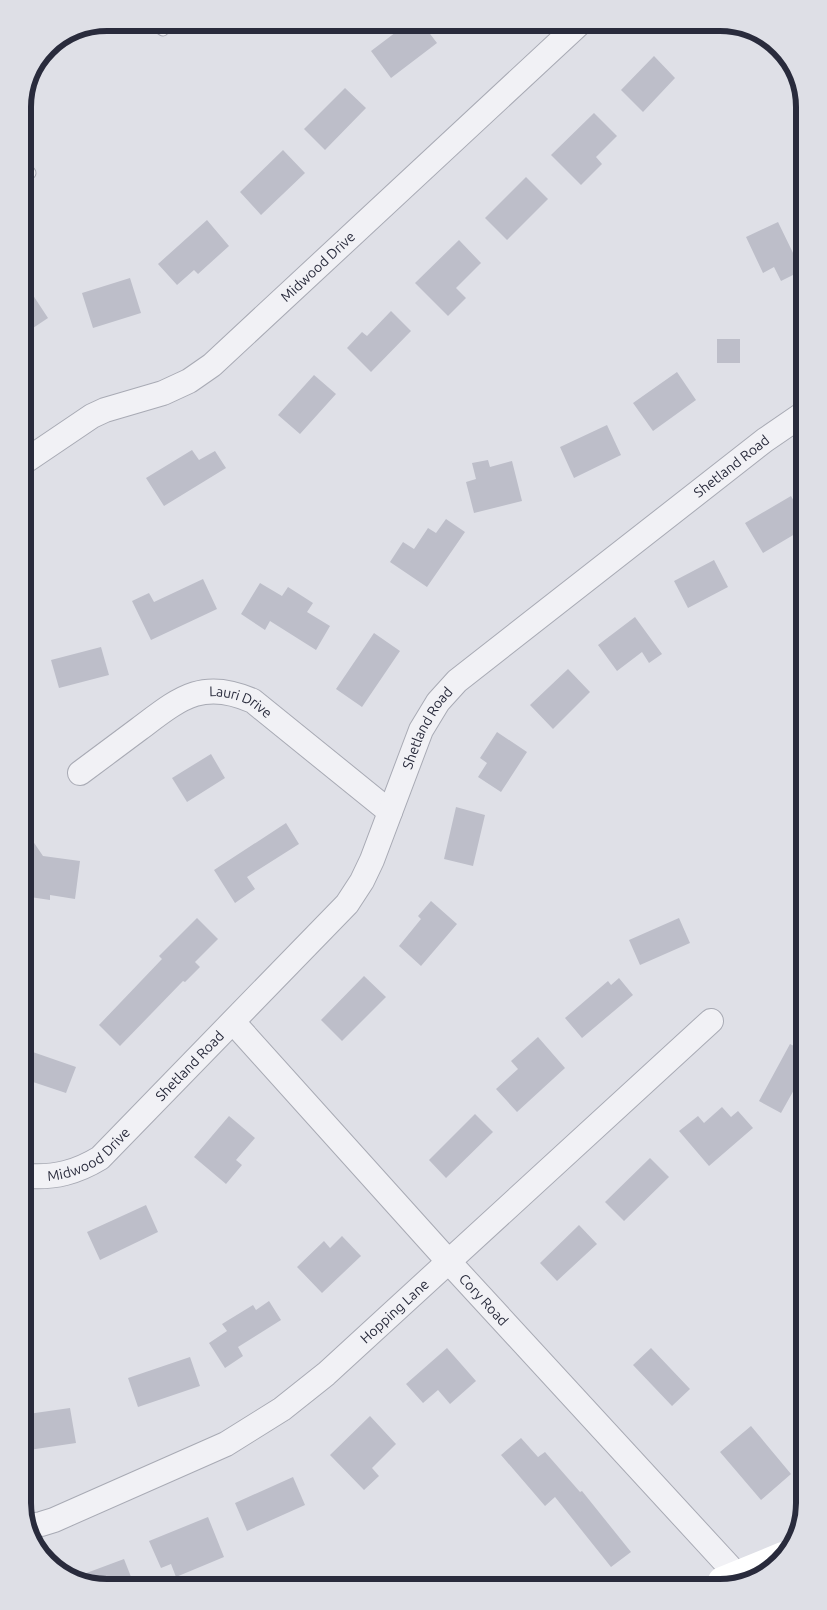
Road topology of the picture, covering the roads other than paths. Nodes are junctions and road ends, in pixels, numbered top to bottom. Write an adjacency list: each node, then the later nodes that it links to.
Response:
1 (571, 31): 3 (street, Midwood Drive)
2 (796, 419): 5 (street, Shetland Road)
3 (31, 457)
4 (80, 773): 5 (street, Lauri Drive)
5 (390, 812): 7 (street, Shetland Road)
6 (711, 1021): 10 (street, Hopping Lane)
7 (233, 1022): 8 (street, Shetland Road); 10 (street, Cory Road)
8 (141, 1116): 9 (street, Midwood Drive)
9 (31, 1176)
10 (449, 1262): 11 (street, Hopping Lane); 13 (street, Cory Road)
11 (35, 1525)
12 (766, 1563): 14 (street)
13 (729, 1578)
14 (730, 1578)

